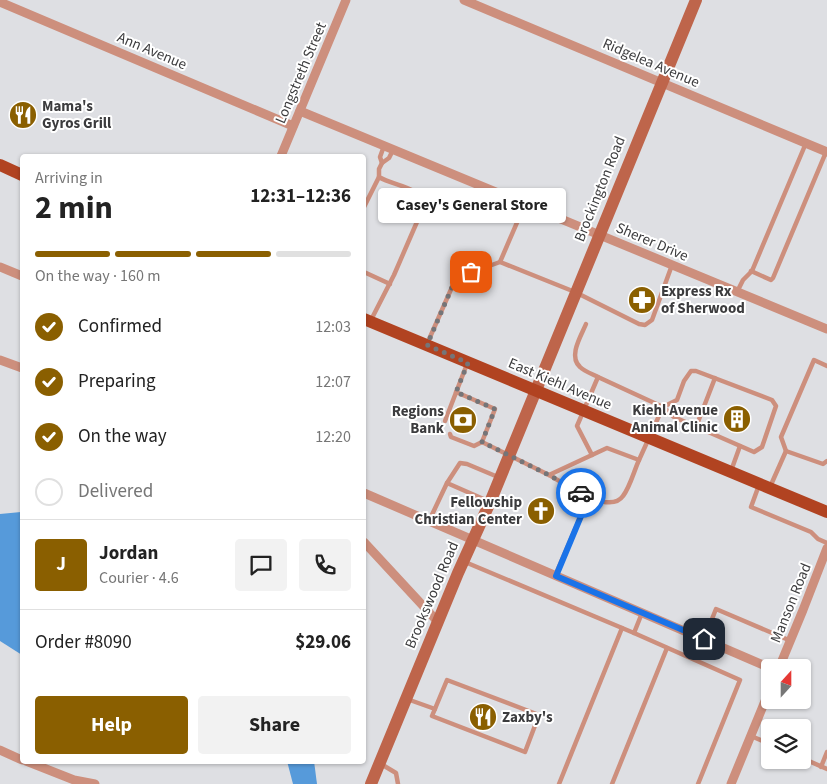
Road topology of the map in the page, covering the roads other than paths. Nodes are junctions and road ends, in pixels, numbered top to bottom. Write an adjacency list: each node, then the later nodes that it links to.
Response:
1 (346, 0): 6 (street, Longstreth Street)
2 (464, 0): 5 (street, Ridgelea Avenue)
3 (696, 0): 5 (main road, Brockington Road)
4 (0, 2): 7 (street, Ann Avenue)
5 (662, 83): 8 (street, Ridgelea Avenue); 19 (main road, Brockington Road)
6 (300, 111): 7 (street, Longstreth Street); 9 (street, Sherer Drive)
7 (293, 126): 12 (street, Longstreth Street)
8 (806, 143): 11 (street, Ridgelea Avenue); 23 (lane)
9 (384, 146): 10 (street, Sherer Drive); 13 (lane)
10 (394, 150): 13 (lane); 18 (street, Sherer Drive)
11 (827, 152): 23 (lane)
12 (282, 154)
13 (382, 163): 16 (lane)
14 (0, 166): 15 (main road)
15 (20, 174)
16 (379, 177): 17 (lane); 26 (lane)
17 (366, 203)
18 (525, 204): 19 (street, Sherer Drive); 20 (lane)
19 (599, 235): 21 (street, Sherer Drive); 27 (main road, Brockington Road)
20 (500, 262): 27 (lane); 32 (lane)
21 (672, 265): 27 (lane); 28 (street, Sherer Drive)
22 (0, 267): 25 (street)
23 (751, 271): 28 (lane)
24 (366, 273): 26 (lane)
25 (20, 275)
26 (390, 284): 29 (lane)
27 (575, 292): 39 (main road, Brockington Road)
28 (737, 292): 31 (street, Sherer Drive)
29 (367, 320): 32 (main road, East Kiehl Avenue)
30 (586, 324): 37 (lane)
31 (827, 329)
32 (427, 345): 34 (main road, East Kiehl Avenue)
33 (0, 360): 36 (street)
34 (468, 363): 39 (main road, East Kiehl Avenue); 40 (lane)
35 (827, 366): 49 (lane)
36 (20, 367)
37 (598, 377): 41 (lane); 42 (lane)
38 (716, 378): 41 (lane); 44 (lane); 48 (lane)
39 (535, 391): 42 (main road, East Kiehl Avenue); 50 (main road, Brookswood Road)
40 (456, 392): 43 (lane); 47 (lane)
41 (663, 406): 44 (lane); 46 (lane)
42 (584, 411): 46 (main road, East Kiehl Avenue); 51 (lane)
43 (445, 421)
44 (696, 427): 48 (lane)
45 (450, 434): 47 (lane)
46 (649, 438): 52 (lane); 54 (main road, East Kiehl Avenue)
47 (482, 442): 50 (lane)
48 (740, 446): 54 (lane)
49 (786, 451): 53 (lane); 58 (lane)
50 (509, 455): 55 (lane); 56 (main road, Brookswood Road)
51 (592, 455): 52 (lane); 55 (lane)
52 (639, 460): 60 (lane)
53 (827, 461)
54 (730, 472): 58 (main road, East Kiehl Avenue)
55 (549, 475): 60 (lane)
56 (500, 478): 57 (lane); 61 (main road, Brookswood Road)
57 (447, 483): 61 (lane); 63 (lane)
58 (765, 486): 62 (main road, East Kiehl Avenue); 65 (lane)
59 (366, 494): 63 (street)
60 (589, 497): 69 (lane)
61 (490, 502): 64 (main road, Brookswood Road)
62 (827, 512)
63 (429, 521): 64 (street)
64 (472, 540): 68 (main road, Brookswood Road); 69 (street)
65 (827, 543)
66 (366, 544): 71 (street)
67 (827, 548): 75 (street, Manson Road)
68 (463, 561): 71 (main road, Brookswood Road); 72 (lane)
69 (556, 576): 70 (street)
70 (642, 613): 73 (lane); 74 (street)
71 (438, 622): 79 (main road, Brookswood Road)
72 (622, 628): 73 (lane); 95 (lane)
73 (634, 633): 76 (lane)
74 (704, 639): 75 (lane); 78 (street)
75 (791, 641): 77 (street, Manson Road)
76 (667, 648): 96 (lane); 97 (lane)
77 (783, 659)
78 (761, 664)
79 (406, 698): 80 (lane); 89 (main road, Brookswood Road)
80 (435, 709): 80 (lane)
81 (762, 709): 82 (street)
82 (751, 736): 83 (lane); 98 (street)
83 (761, 740)
84 (0, 750): 86 (street)
85 (827, 752): 90 (lane)
86 (20, 759)
87 (811, 762): 90 (lane)
88 (38, 764): 92 (street)
89 (379, 764): 93 (main road, Brookswood Road); 94 (lane)
90 (821, 767): 91 (lane)
91 (827, 769)
92 (95, 784)
93 (371, 784)
94 (398, 784)
95 (559, 784)
96 (612, 784)
97 (698, 784)
98 (731, 784)

